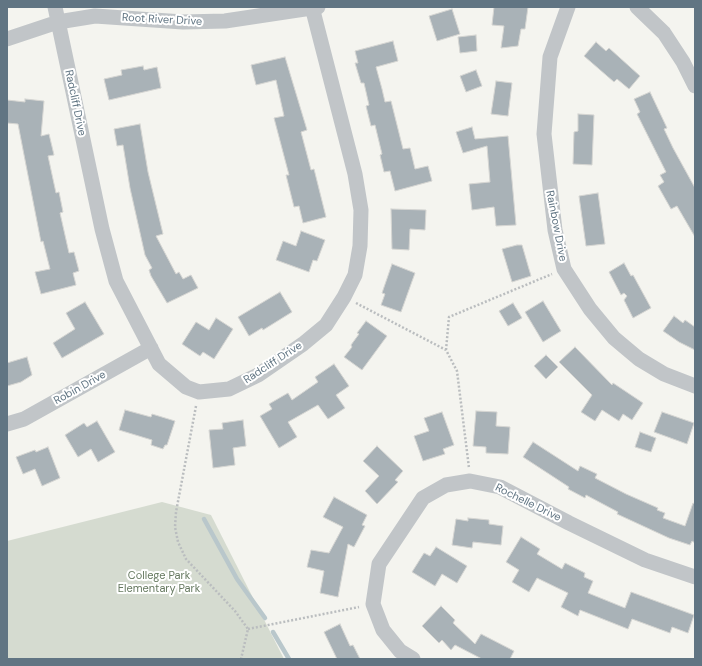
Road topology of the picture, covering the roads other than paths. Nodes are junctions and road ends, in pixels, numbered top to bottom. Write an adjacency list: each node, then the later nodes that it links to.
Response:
1 (568, 7): 8 (street, Rainbow Drive)
2 (637, 7): 6 (street)
3 (314, 8): 4 (street, Root River Drive); 7 (street, Radcliff Drive)
4 (57, 14): 5 (street, Root River Drive); 7 (street, Radcliff Drive)
5 (7, 39)
6 (695, 86)
7 (151, 348): 9 (street, Robin Drive)
8 (695, 386)
9 (7, 424)
10 (695, 577): 11 (street, Rochelle Drive)
11 (413, 659)

